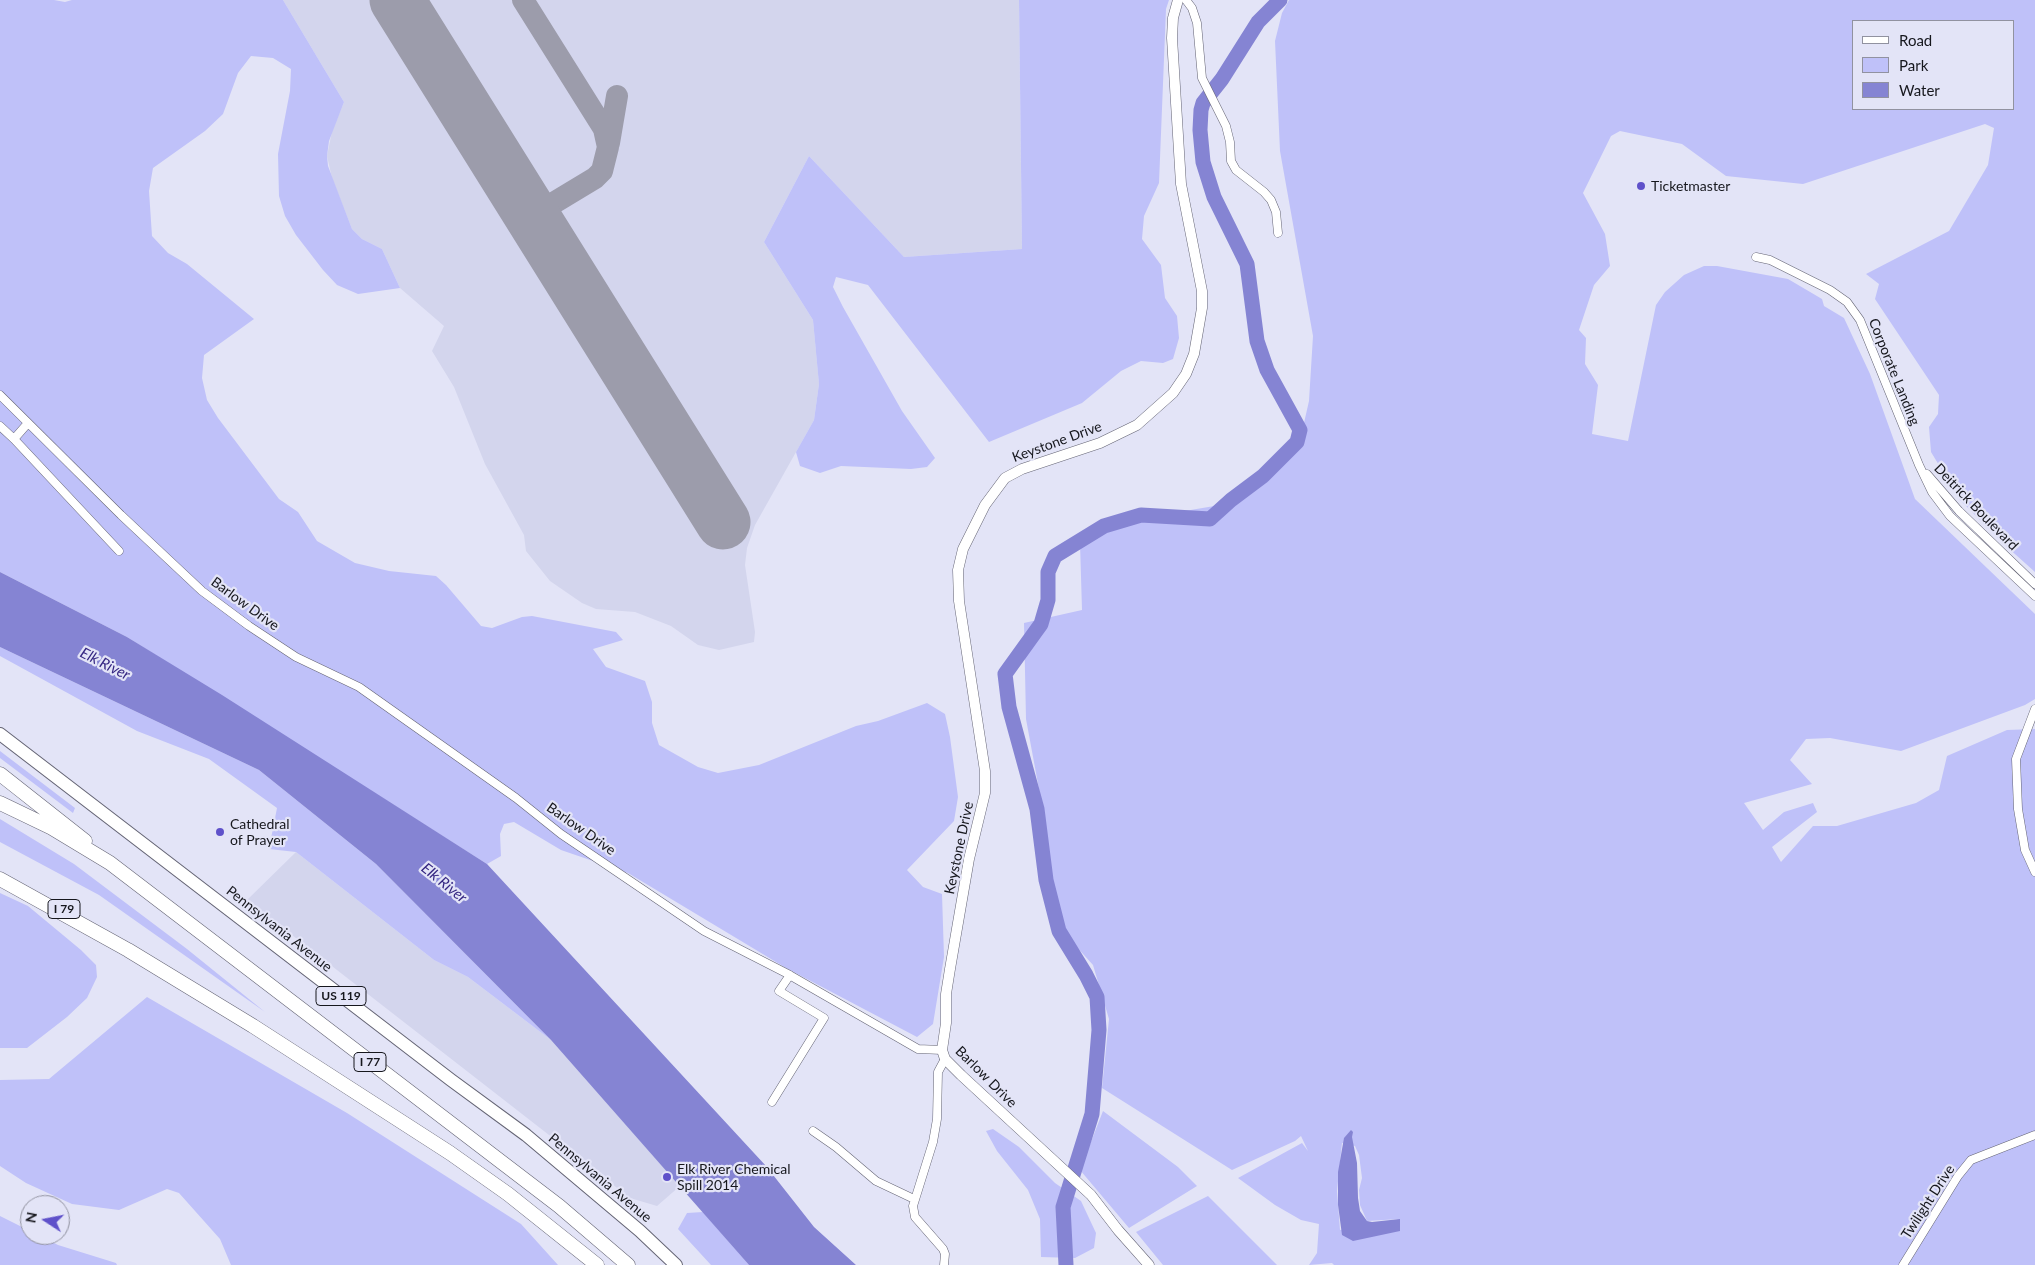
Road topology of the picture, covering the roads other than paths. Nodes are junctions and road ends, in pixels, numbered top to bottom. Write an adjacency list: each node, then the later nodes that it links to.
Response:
1 (1178, 0): 23 (street, Keystone Drive)
2 (1186, 0): 3 (street)
3 (1278, 233)
4 (1756, 257): 9 (street, Corporate Landing)
5 (0, 394): 6 (street, Barlow Drive)
6 (28, 424): 8 (street); 22 (street, Barlow Drive)
7 (0, 426): 8 (street)
8 (14, 439): 10 (street)
9 (1919, 465): 11 (street, Deitrick Boulevard); 12 (street, Deitrick Boulevard)
10 (119, 551)
11 (2035, 584)
12 (2035, 596)
13 (2035, 708): 19 (street)
14 (0, 734): 30 (main road, Pennsylvania Avenue / US 119)
15 (0, 774): 17 (highway)
16 (0, 803): 17 (highway, I 77)
17 (110, 863): 29 (highway, I 77)
18 (0, 868): 21 (highway, I 79)
19 (2035, 872)
20 (0, 879): 21 (highway, I 77)
21 (128, 950): 28 (highway, I 77)
22 (790, 975): 23 (street, Barlow Drive); 24 (street)
23 (944, 1055): 27 (street, Keystone Drive); 32 (street, Barlow Drive)
24 (772, 1102)
25 (813, 1131): 27 (street)
26 (2035, 1135): 33 (street, Twilight Drive)
27 (914, 1199): 31 (street)
28 (597, 1265)
29 (628, 1265)
30 (676, 1265)
31 (944, 1265)
32 (1149, 1265)
33 (1903, 1265)

